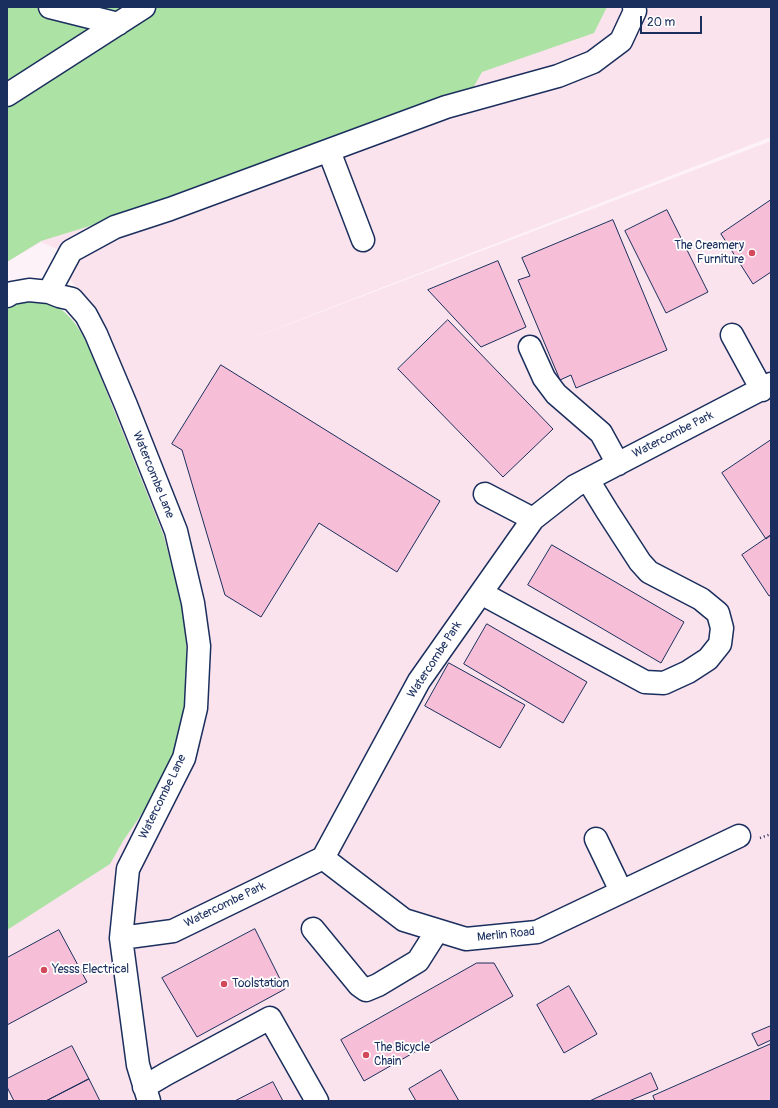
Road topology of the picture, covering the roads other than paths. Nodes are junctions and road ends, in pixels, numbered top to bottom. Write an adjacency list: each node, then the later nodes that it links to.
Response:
1 (50, 7): 4 (street)
2 (144, 7): 4 (street)
3 (634, 7): 6 (street)
4 (118, 24): 5 (street)
5 (7, 95)
6 (329, 151): 7 (street); 8 (street)
7 (363, 240)
8 (49, 292): 9 (street, Watercombe Lane); 24 (street, Watercombe Lane)
9 (7, 296)
10 (732, 335): 12 (street)
11 (530, 347): 13 (street)
12 (766, 387): 13 (street, Watercombe Park)
13 (618, 464): 14 (street, Watercombe Park)
14 (588, 480): 16 (street, Watercombe Park); 17 (street)
15 (485, 494): 16 (street)
16 (533, 519): 17 (street, Watercombe Park)
17 (481, 593): 20 (street, Watercombe Park)
18 (739, 836): 21 (street, Merlin Road)
19 (596, 839): 21 (street)
20 (323, 858): 23 (street, Merlin Road); 24 (street, Watercombe Park)
21 (621, 891): 23 (street, Merlin Road)
22 (313, 929): 23 (street)
23 (437, 931)
24 (121, 938): 25 (street, Watercombe Lane)
25 (147, 1094): 26 (street)
26 (317, 1101)

